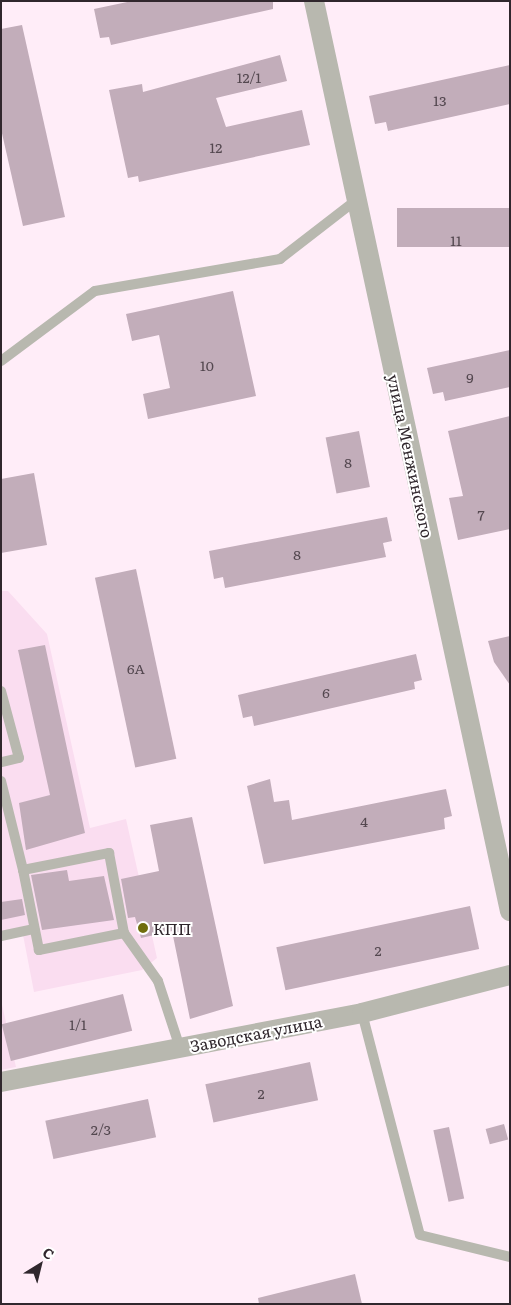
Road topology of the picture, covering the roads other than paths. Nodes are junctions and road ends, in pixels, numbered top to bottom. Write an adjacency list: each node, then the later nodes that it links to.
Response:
1 (314, 1): 2 (street, улица Менжинского)
2 (355, 200): 3 (lane); 8 (street, улица Менжинского)
3 (1, 361)
4 (1, 691): 5 (lane)
5 (1, 762)
6 (1, 781): 7 (lane)
7 (23, 870): 9 (lane); 10 (lane)
8 (510, 911)
9 (34, 929): 10 (lane); 11 (lane)
10 (124, 933): 14 (lane)
11 (1, 936)
12 (510, 976): 13 (street, Заводская улица)
13 (362, 1013): 14 (street, Заводская улица); 16 (lane)
14 (180, 1048): 15 (street, Заводская улица)
15 (1, 1082)
16 (510, 1257)

